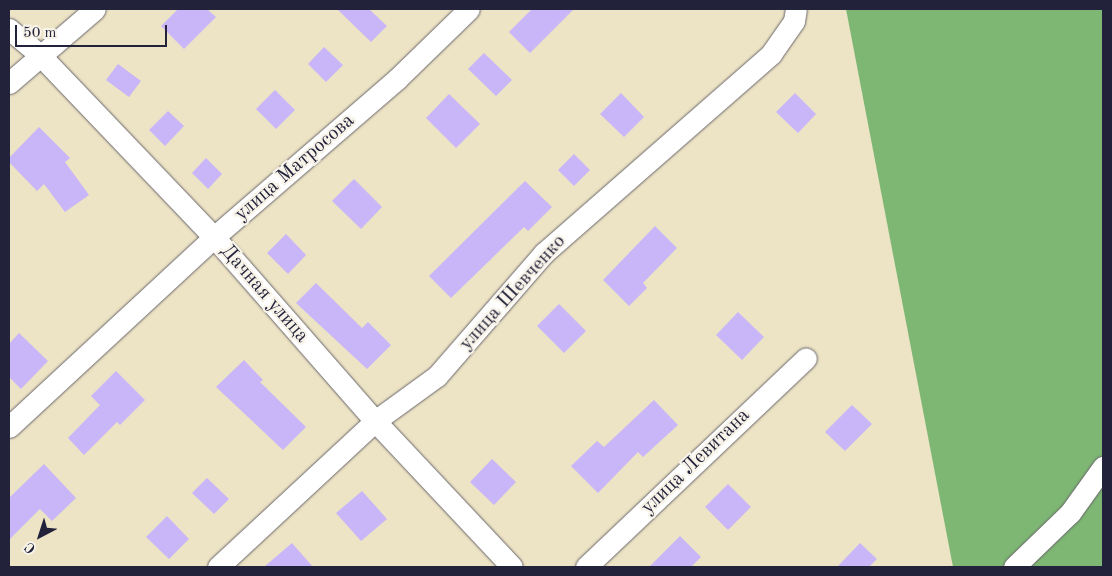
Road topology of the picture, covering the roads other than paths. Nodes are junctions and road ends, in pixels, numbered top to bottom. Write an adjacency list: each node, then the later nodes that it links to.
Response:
1 (95, 9): 5 (street)
2 (469, 9): 7 (street, улица Матросова)
3 (796, 9): 9 (street, улица Шевченко)
4 (9, 29): 5 (street, Дачная улица)
5 (39, 54): 6 (street); 7 (street, Дачная улица)
6 (9, 83)
7 (214, 237): 9 (street, Дачная улица); 10 (street, улица Матросова)
8 (806, 358): 14 (street, улица Левитана)
9 (375, 421): 12 (street, улица Шевченко); 13 (street, Дачная улица)
10 (9, 427)
11 (1103, 467): 15 (street)
12 (218, 567)
13 (512, 567)
14 (586, 567)
15 (1014, 567)

